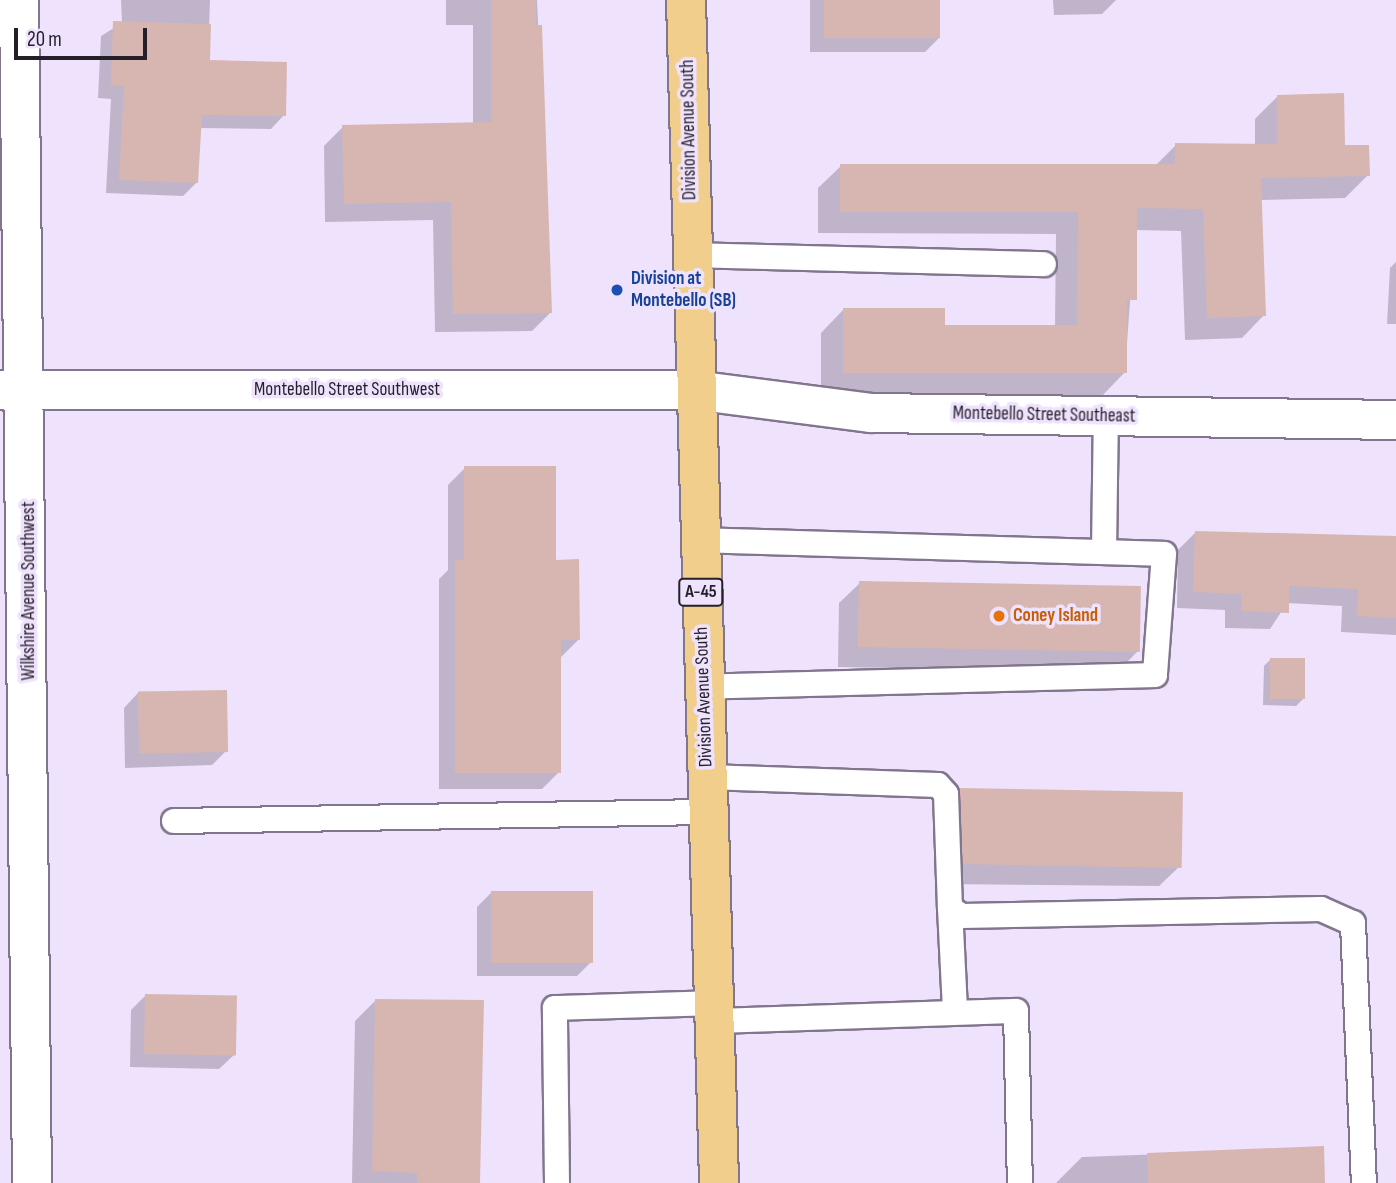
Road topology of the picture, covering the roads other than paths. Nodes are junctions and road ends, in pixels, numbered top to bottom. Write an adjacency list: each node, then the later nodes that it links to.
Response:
1 (19, 0): 5 (street, Wilkshire Avenue Southwest)
2 (686, 0): 3 (main road, Division Avenue South / A-45)
3 (691, 256): 4 (lane); 6 (main road, Division Avenue South / A-45)
4 (1044, 264)
5 (14, 390): 6 (street, Montebello Street Southwest); 17 (street, Wilkshire Avenue Southwest)
6 (694, 390): 7 (street, Montebello Street Southeast); 9 (main road, Division Avenue South / A-45)
7 (1106, 416): 8 (street, Montebello Street Southeast); 10 (lane)
8 (1396, 420)
9 (699, 540): 10 (lane); 11 (main road, Division Avenue South / A-45)
10 (1104, 552): 11 (lane)
11 (704, 687): 12 (main road, Division Avenue South / A-45)
12 (707, 795): 13 (lane); 14 (lane); 15 (main road, Division Avenue South / A-45)
13 (174, 821)
14 (950, 908): 16 (lane); 21 (lane)
15 (713, 1012): 16 (lane); 18 (lane); 19 (main road, Division Avenue South / A-45)
16 (955, 1012): 20 (lane)
17 (32, 1183)
18 (558, 1183)
19 (719, 1183)
20 (1020, 1183)
21 (1364, 1183)

